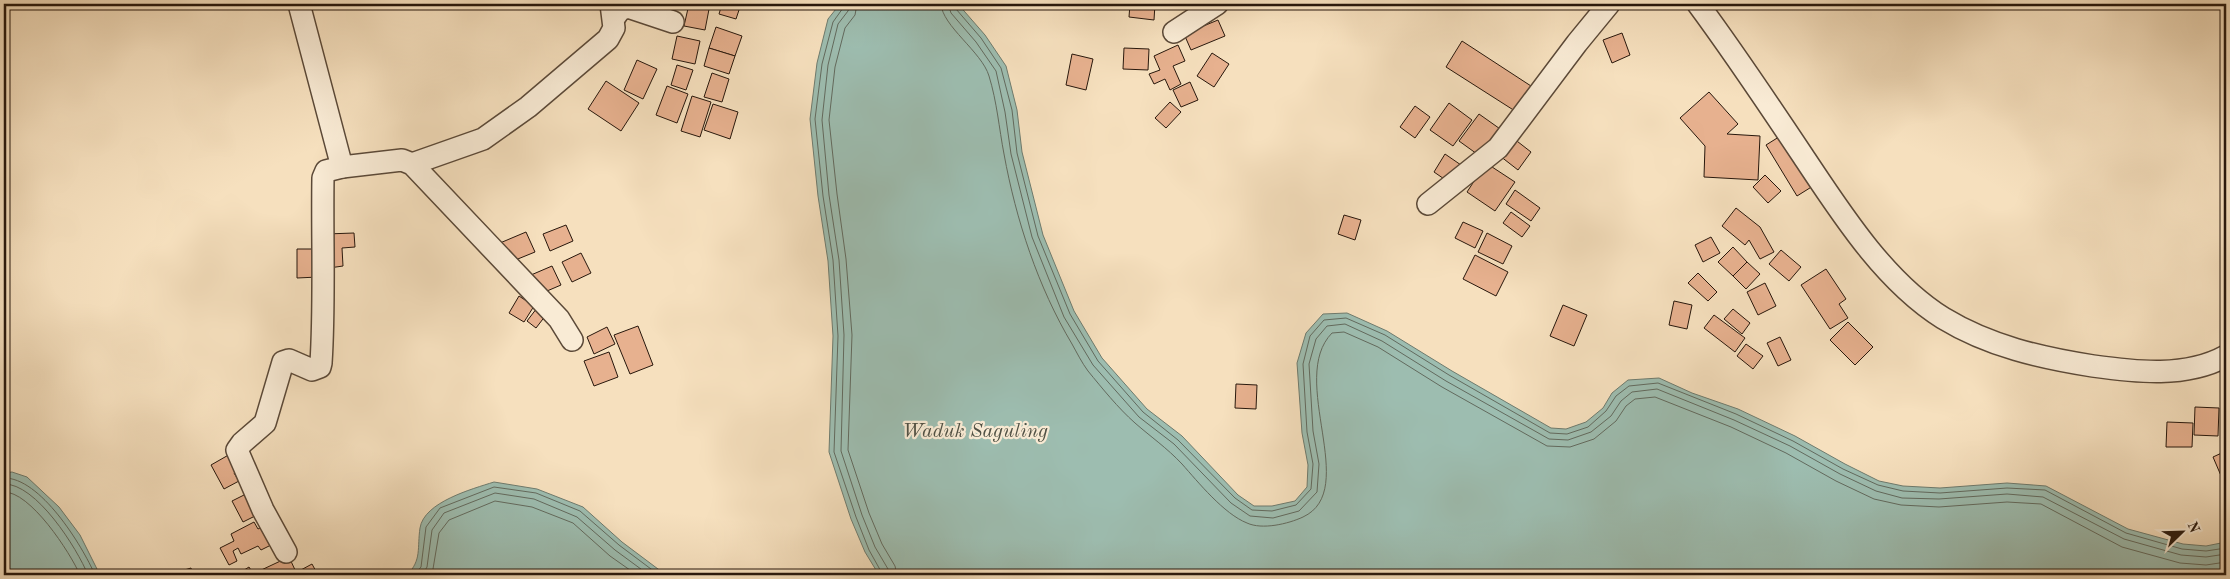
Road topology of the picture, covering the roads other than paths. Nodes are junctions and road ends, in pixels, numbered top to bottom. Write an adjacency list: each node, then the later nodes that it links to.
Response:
1 (299, 4): 9 (street)
2 (1217, 4): 7 (street)
3 (1609, 4): 10 (street)
4 (1698, 4): 12 (street)
5 (612, 11): 6 (street); 8 (street)
6 (673, 22)
7 (1174, 32)
8 (412, 164): 9 (street); 11 (street)
9 (342, 167): 13 (street)
10 (1428, 204)
11 (572, 340)
12 (2226, 356)
13 (286, 552)

